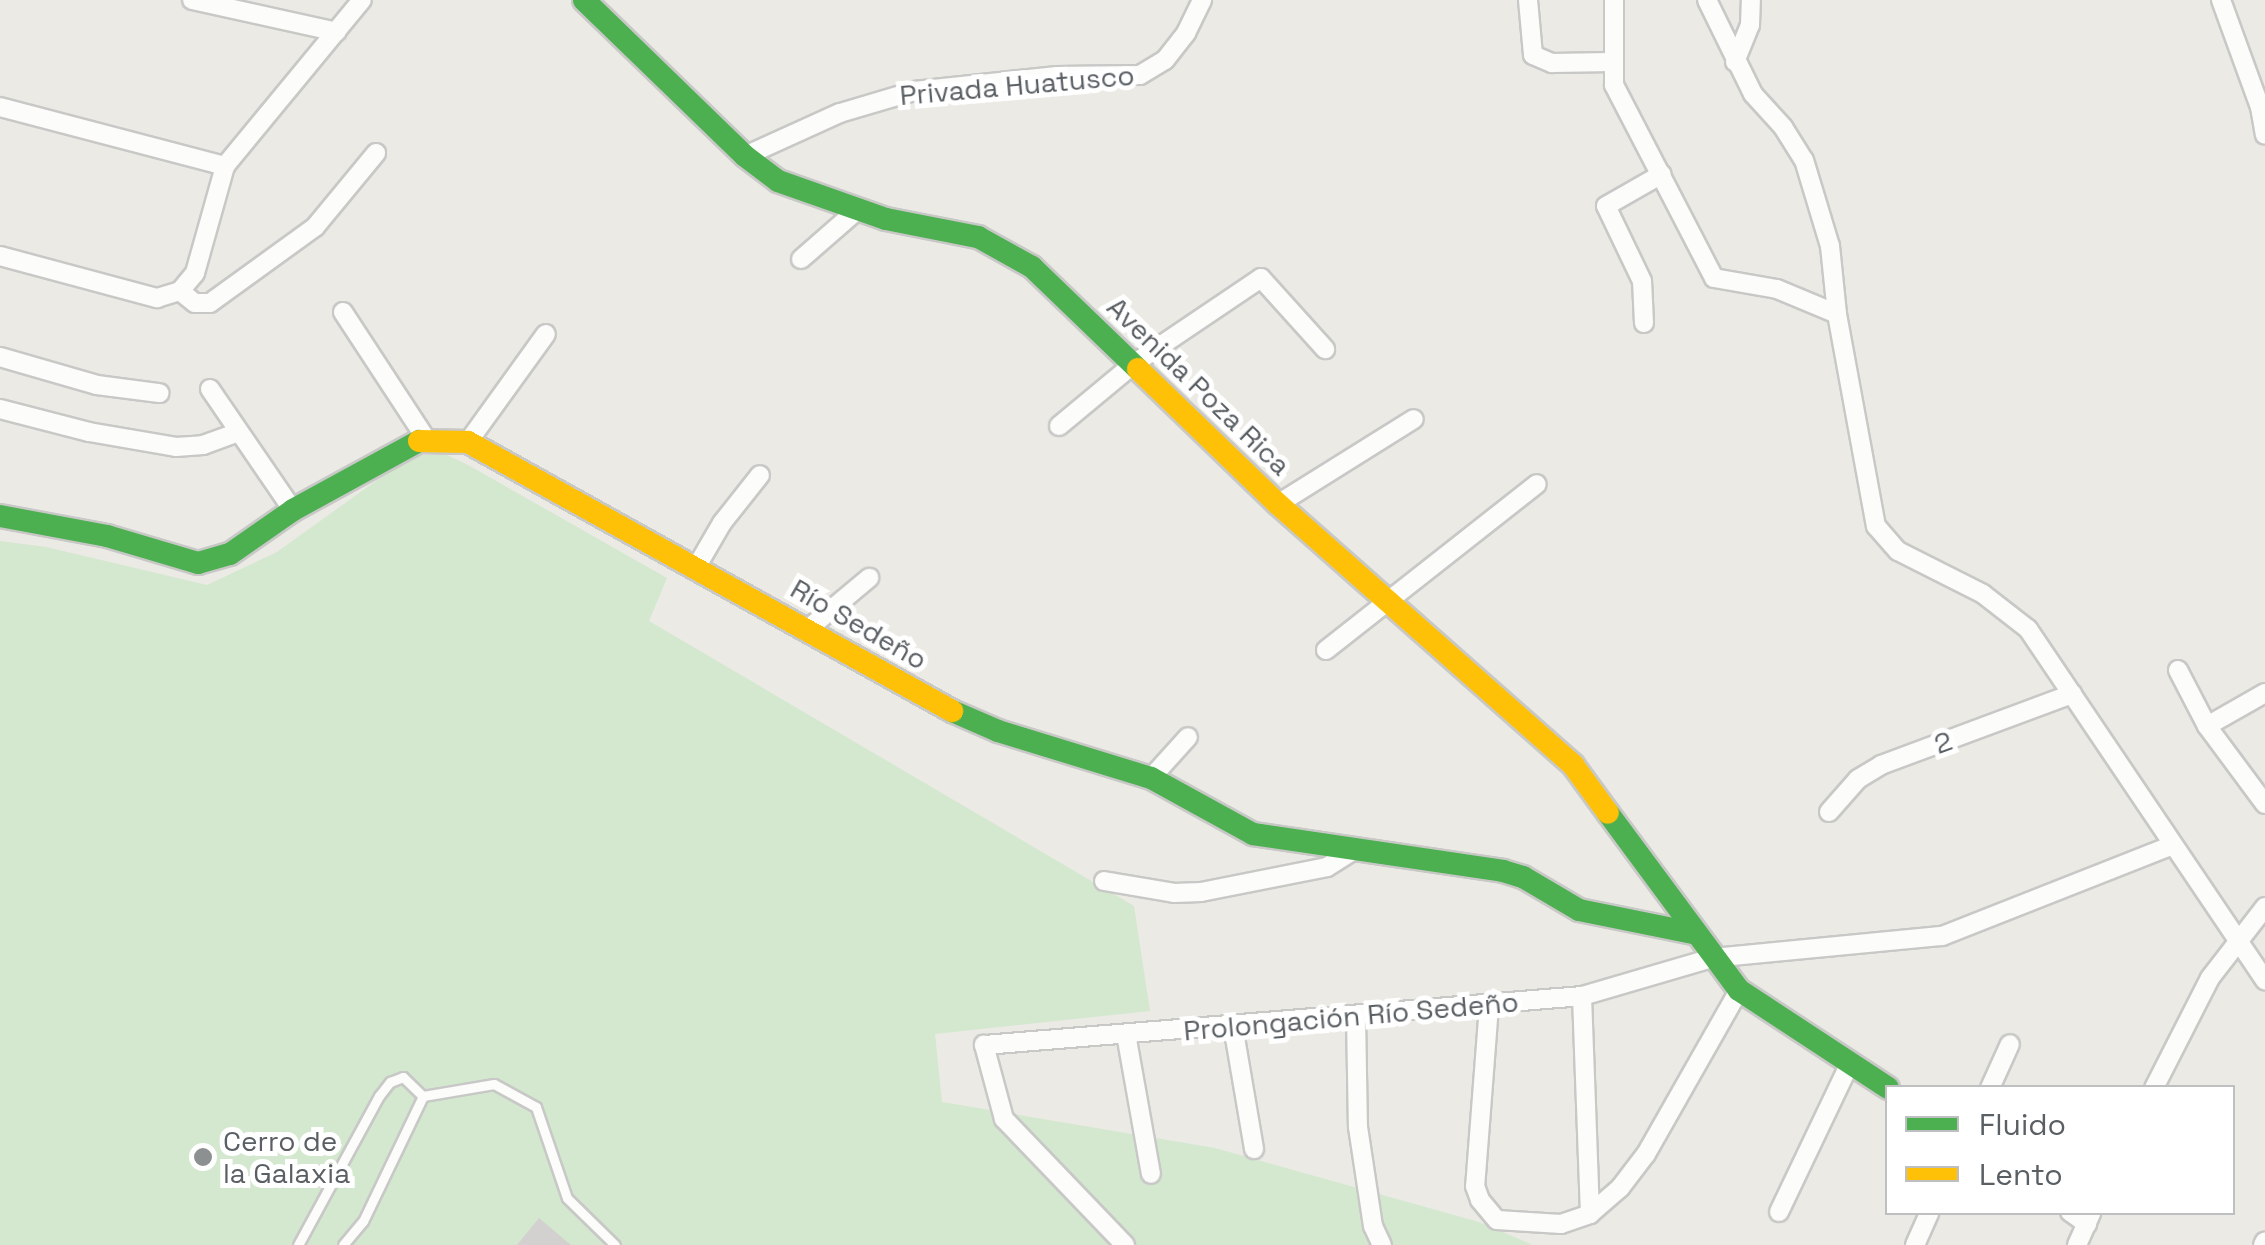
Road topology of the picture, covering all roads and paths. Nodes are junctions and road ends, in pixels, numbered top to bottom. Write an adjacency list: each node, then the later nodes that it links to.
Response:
1 (192, 0): 10 (street)
2 (362, 0): 10 (street)
3 (584, 0): 17 (street, Avenida Poza Rica)
4 (1202, 0): 17 (street, Privada Huatusco)
5 (1528, 0): 11 (street)
6 (1614, 0): 11 (street)
7 (1707, 0): 12 (street)
8 (1751, 0): 12 (street)
9 (2221, 0): 13 (street)
10 (336, 32): 18 (street)
11 (1612, 62): 19 (street)
12 (1735, 62): 25 (street)
13 (2262, 106): 15 (street)
14 (0, 108): 18 (street)
15 (2265, 135)
16 (376, 153): 23 (street)
17 (745, 156): 20 (street, Avenida Poza Rica)
18 (226, 166): 23 (street)
19 (1662, 174): 25 (street); 26 (street)
20 (856, 210): 22 (street); 30 (street, Avenida Poza Rica)
21 (0, 256): 23 (street)
22 (801, 259)
23 (180, 292)
24 (343, 312): 37 (street)
25 (1837, 314): 51 (street)
26 (1644, 323)
27 (546, 334): 38 (street)
28 (1325, 349): 30 (street)
29 (0, 357): 32 (street)
30 (1135, 363): 35 (street); 41 (street, Avenida Poza Rica)
31 (210, 389): 36 (street)
32 (159, 393)
33 (0, 409): 36 (street)
34 (1414, 419): 41 (street)
35 (1059, 426)
36 (238, 432): 42 (street)
37 (426, 439): 38 (street, Río Sedeño); 42 (street)
38 (468, 442): 44 (street, Río Sedeño)
39 (760, 475): 44 (street)
40 (1537, 484): 46 (street)
41 (1278, 504): 46 (street, Avenida Poza Rica)
42 (292, 510): 43 (street)
43 (0, 516)
44 (697, 566): 47 (street, Río Sedeño)
45 (869, 578): 47 (street)
46 (1388, 600): 48 (street); 61 (street, Avenida Poza Rica)
47 (808, 630): 54 (street, Río Sedeño)
48 (1326, 650)
49 (2178, 670): 52 (street)
50 (2265, 693): 52 (street)
51 (2072, 694): 56 (street, 2); 57 (street)
52 (2207, 726): 55 (street)
53 (1188, 737): 54 (street)
54 (1151, 778): 58 (street, Río Sedeño)
55 (2265, 804)
56 (1829, 812)
57 (2170, 846): 62 (street); 63 (street, Prolongación Río Sedeño)
58 (1357, 848): 59 (street); 61 (street, Río Sedeño)
59 (1104, 881)
60 (2265, 908): 62 (street)
61 (1693, 933): 63 (street)
62 (2236, 940): 64 (street); 74 (street)
63 (1712, 958): 65 (street); 66 (street, Prolongación Río Sedeño)
64 (2265, 980)
65 (1739, 990): 72 (street); 80 (street)
66 (1582, 996): 67 (street, Prolongación Río Sedeño); 80 (street)
67 (1489, 1006): 68 (street, Prolongación Río Sedeño); 80 (street)
68 (1356, 1016): 69 (street, Prolongación Río Sedeño); 87 (street)
69 (1233, 1026): 70 (street, Prolongación Río Sedeño); 77 (street)
70 (1126, 1034): 78 (street); 86 (street, Prolongación Río Sedeño)
71 (2010, 1044): 73 (street)
72 (1850, 1063): 75 (street); 79 (street)
73 (1991, 1085)
74 (2156, 1085)
75 (1885, 1086)
76 (422, 1096): 83 (lane); 84 (lane); 85 (lane)
77 (1254, 1149)
78 (1152, 1174)
79 (1778, 1212)
80 (1590, 1214)
81 (1929, 1215): 88 (street)
82 (2089, 1218): 89 (street)
83 (298, 1245)
84 (343, 1245)
85 (615, 1245)
86 (1125, 1245)
87 (1382, 1245)
88 (1915, 1245)
89 (2077, 1245)

